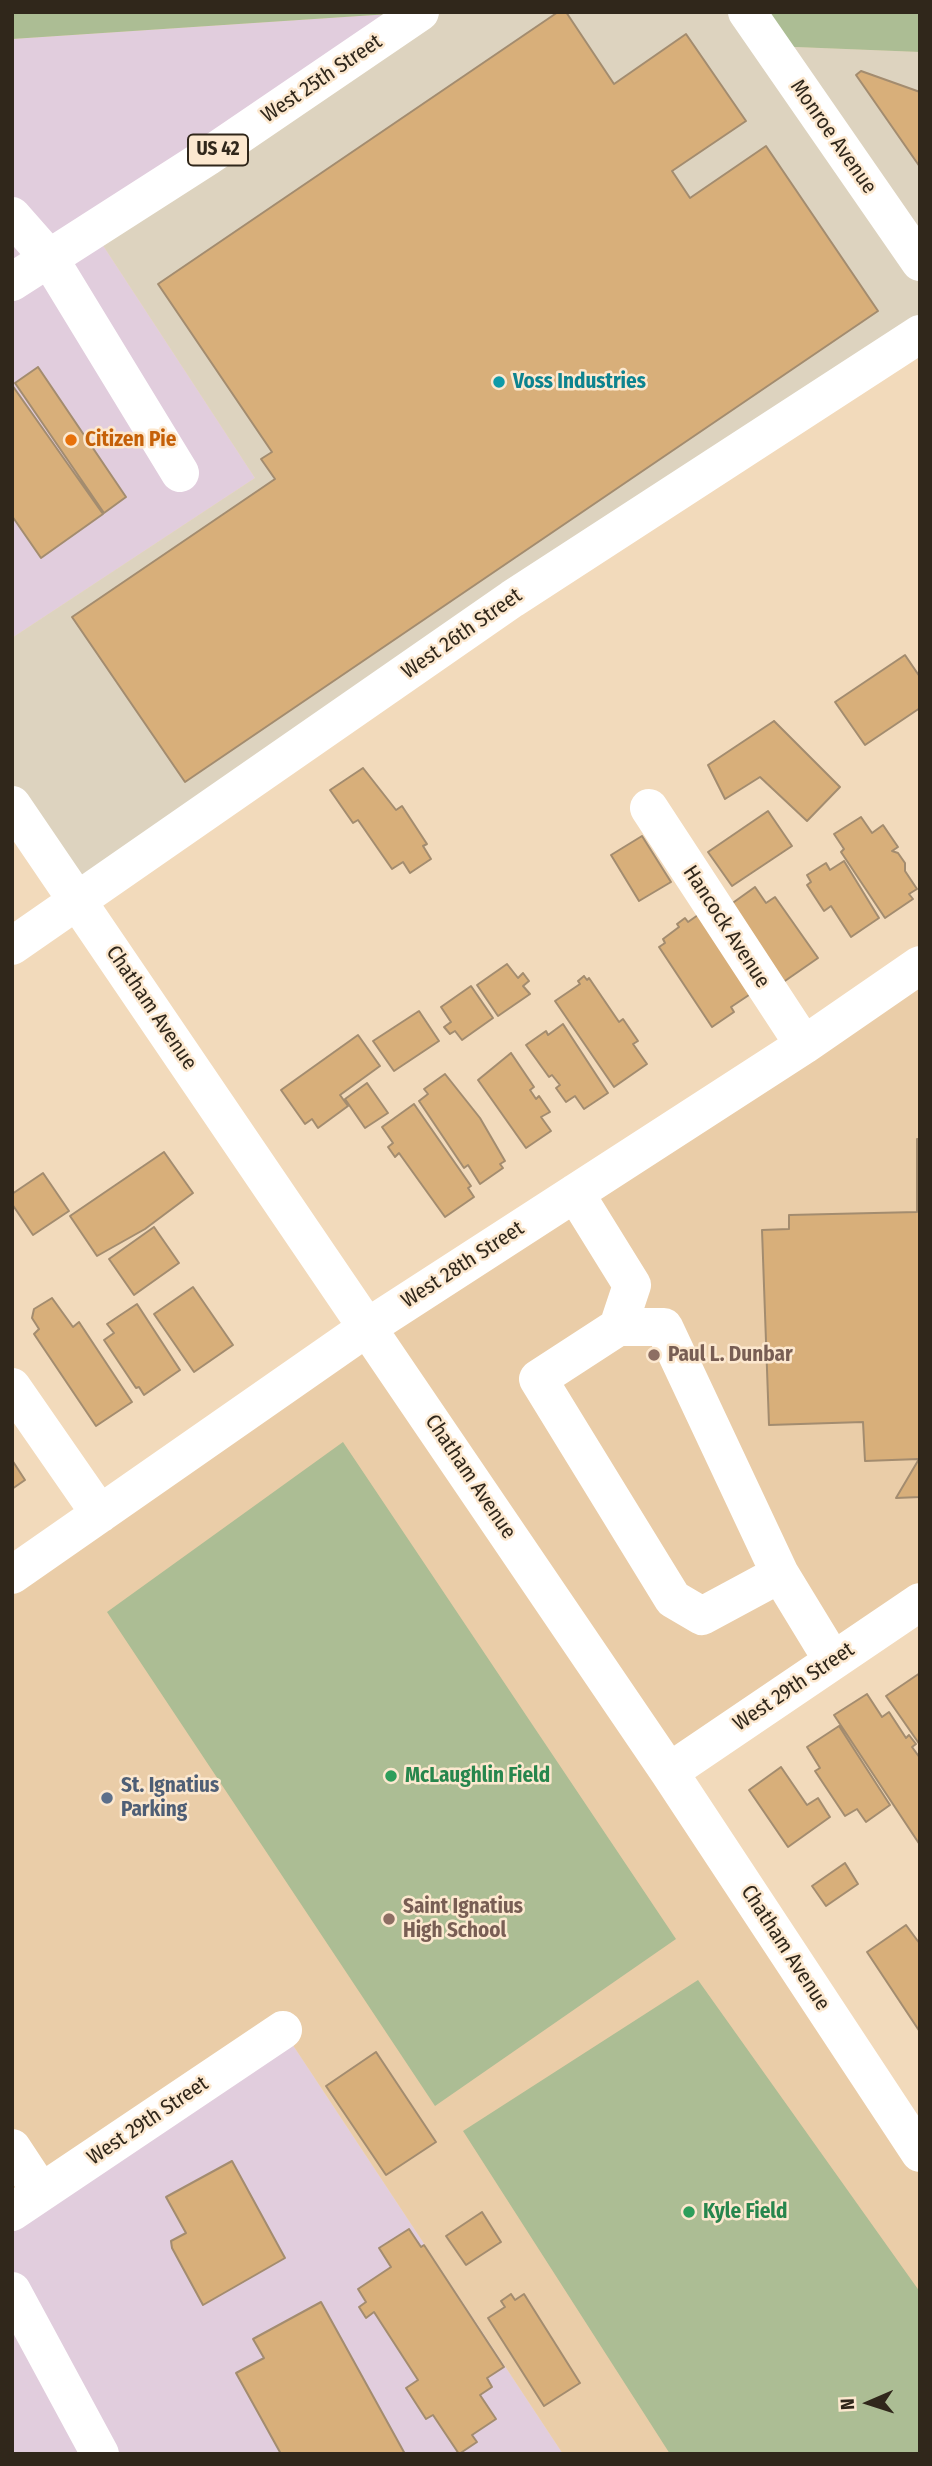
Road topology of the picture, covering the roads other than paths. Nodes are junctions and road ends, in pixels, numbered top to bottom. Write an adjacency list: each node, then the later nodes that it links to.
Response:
1 (420, 12): 4 (street, West 25th Street / US 42)
2 (747, 12): 5 (street, Monroe Avenue)
3 (12, 216): 4 (street)
4 (50, 258): 6 (street, West 25th Street / US 42); 8 (street)
5 (920, 262)
6 (12, 282)
7 (920, 334): 11 (street, West 26th Street)
8 (180, 473)
9 (12, 805): 11 (street, Chatham Avenue)
10 (649, 808): 14 (street, Hancock Avenue)
11 (78, 900): 12 (street, West 26th Street); 16 (street, Chatham Avenue)
12 (12, 946)
13 (920, 965): 14 (street, West 28th Street)
14 (804, 1045): 15 (street, West 28th Street)
15 (575, 1193): 16 (street, West 28th Street); 17 (street)
16 (368, 1327): 19 (street, West 28th Street); 24 (street, Chatham Avenue)
17 (618, 1327): 20 (street); 20 (street)
18 (12, 1387): 19 (street)
19 (100, 1514): 21 (street, West 28th Street)
20 (780, 1574): 23 (street)
21 (12, 1575)
22 (920, 1602): 23 (street, West 29th Street)
23 (833, 1661): 24 (street, West 29th Street)
24 (669, 1772): 27 (street, Chatham Avenue)
25 (284, 2030): 28 (street, West 29th Street)
26 (12, 2148): 28 (street)
27 (920, 2153)
28 (27, 2202)
29 (12, 2291): 30 (street)
30 (100, 2454)

